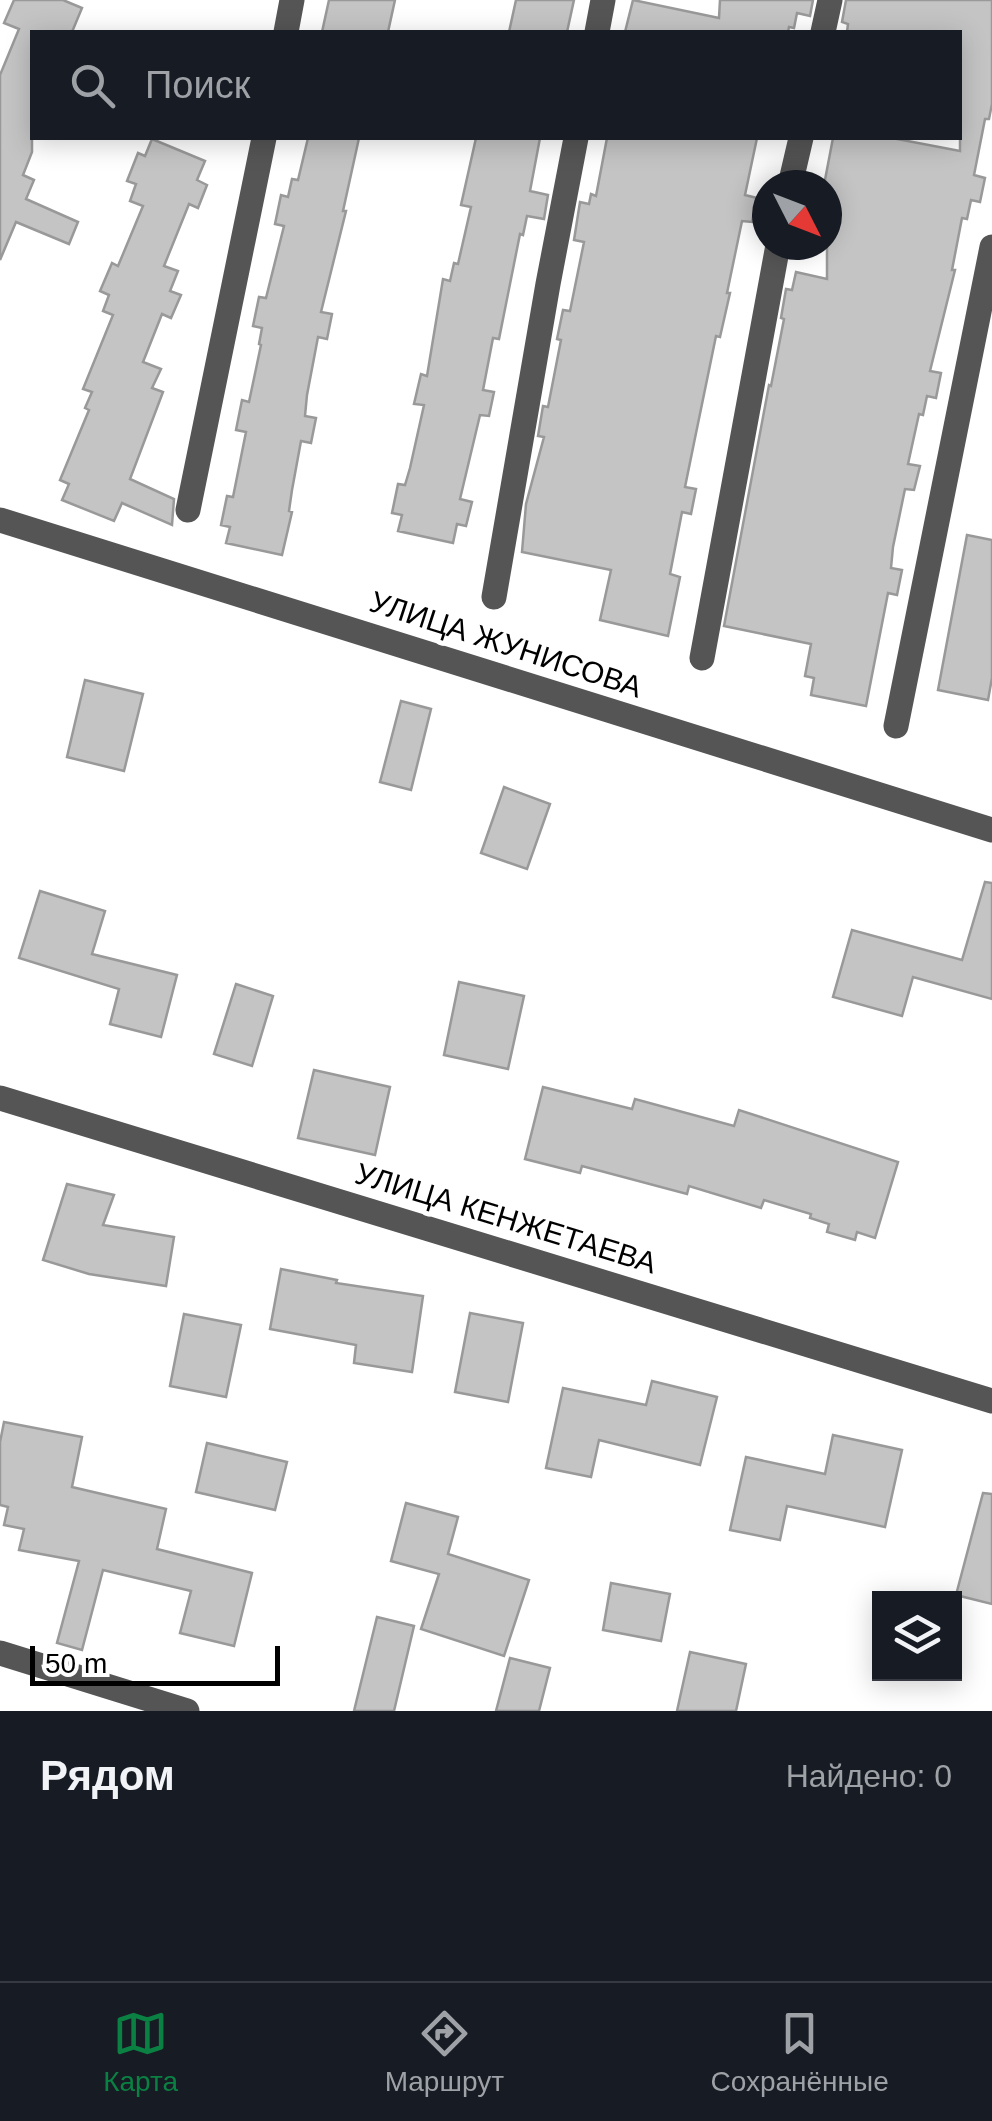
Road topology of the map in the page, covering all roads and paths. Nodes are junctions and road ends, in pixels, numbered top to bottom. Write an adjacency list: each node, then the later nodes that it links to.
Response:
1 (292, 0): 4 (street)
2 (604, 0): 5 (street)
3 (830, 0): 6 (street)
4 (286, 30)
5 (597, 30)
6 (823, 30)
7 (264, 140): 13 (street)
8 (576, 140): 15 (street)
9 (801, 140): 10 (street)
10 (794, 170)
11 (992, 247): 17 (street)
12 (775, 260): 16 (street)
13 (188, 510)
14 (0, 520): 18 (street, УЛИЦА ЖУНИСОВА)
15 (494, 597)
16 (702, 658)
17 (896, 726)
18 (992, 830)
19 (0, 1098): 20 (street, УЛИЦА КЕНЖЕТАЕВА)
20 (992, 1401)
21 (0, 1653): 22 (street)
22 (186, 1711)

